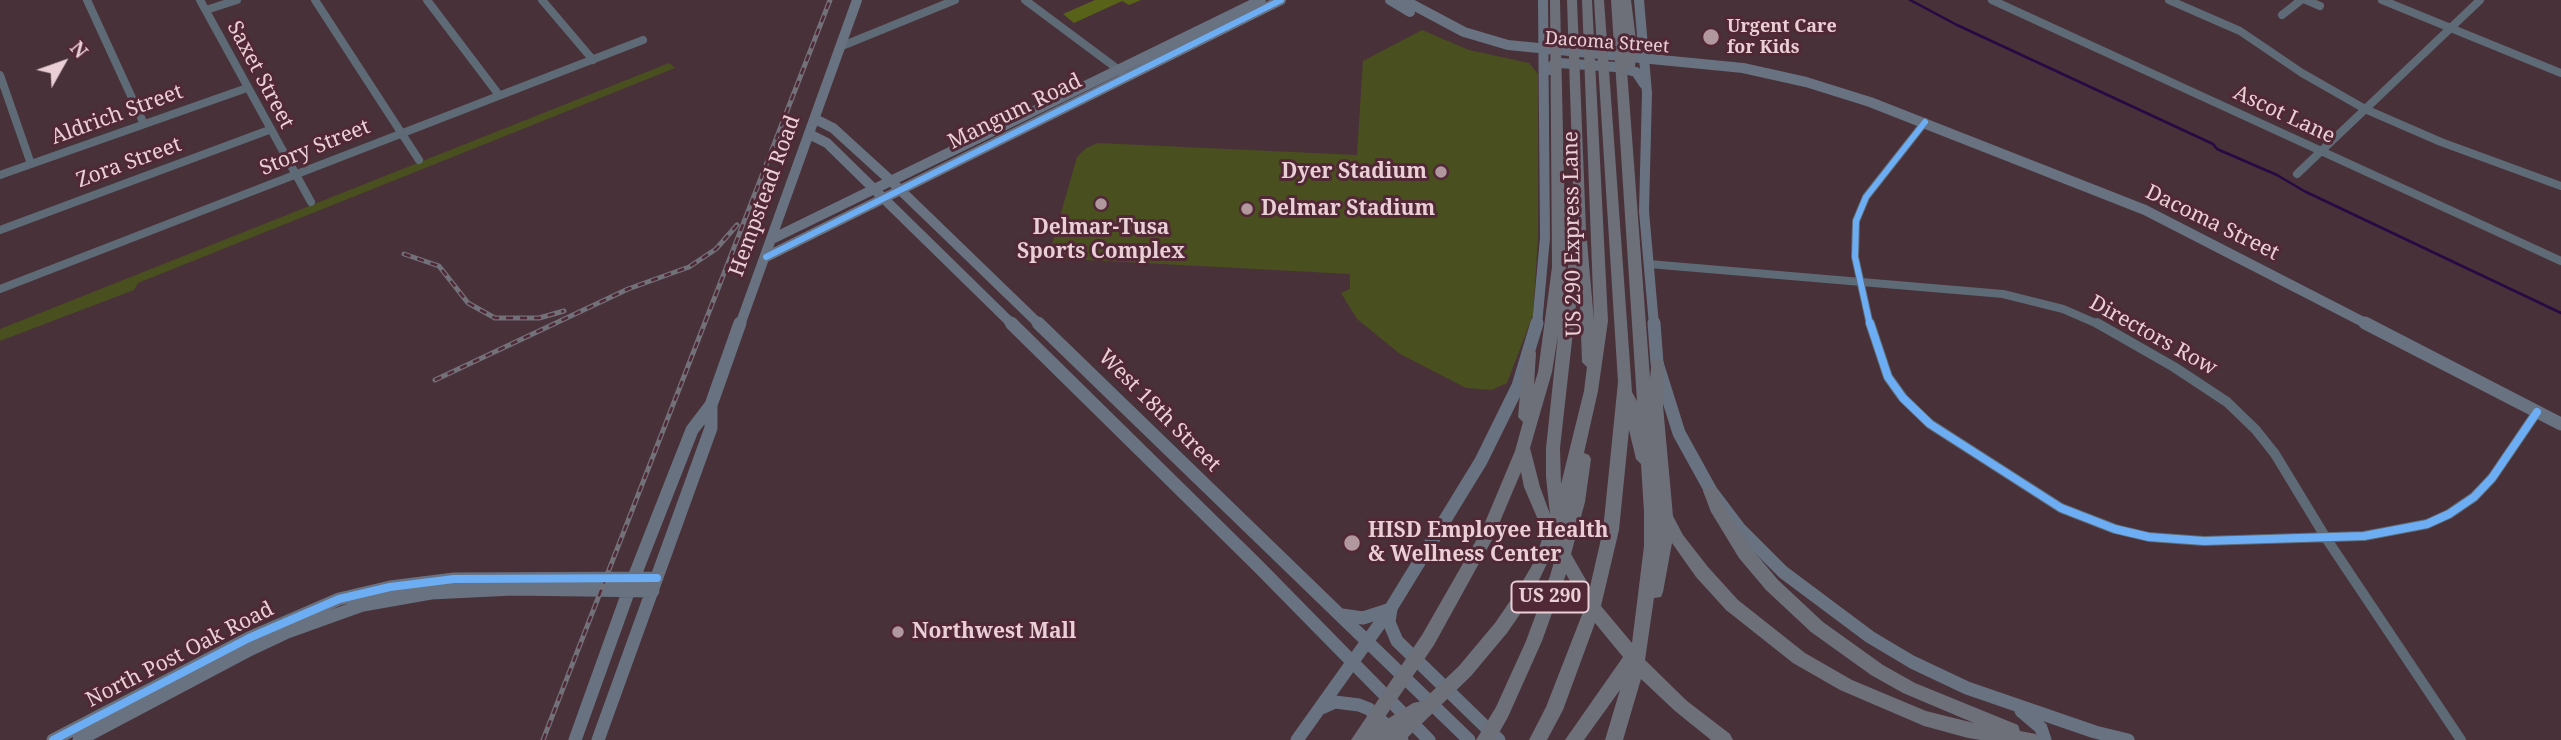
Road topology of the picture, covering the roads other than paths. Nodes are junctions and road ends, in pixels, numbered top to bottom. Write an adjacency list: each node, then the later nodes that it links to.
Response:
1 (87, 0): 50 (street)
2 (200, 0): 27 (street, Saxet Street)
3 (237, 0): 27 (street)
4 (315, 0): 52 (street)
5 (427, 0): 44 (street)
6 (542, 0): 36 (street)
7 (858, 0): 34 (main road, Hempstead Road)
8 (955, 0): 34 (street)
9 (1025, 0): 38 (street)
10 (1390, 0): 35 (main road, Dacoma Street)
11 (1404, 0): 35 (main road, Dacoma Street)
12 (1543, 0): 35 (main road)
13 (1555, 0): 112 (highway)
14 (1572, 0): 69 (highway, US 290)
15 (1587, 0): 29 (highway, US 290 Express Lane)
16 (1599, 0): 29 (highway, US 290)
17 (1616, 0): 48 (highway)
18 (1626, 0): 48 (highway)
19 (1639, 0): 37 (main road)
20 (1992, 0): 56 (street, Ascot Lane)
21 (2169, 0): 46 (street)
22 (2303, 0): 26 (street); 28 (street)
23 (2382, 0): 30 (street)
24 (2480, 0): 30 (street)
25 (1269, 1): 31 (main road, Mangum Road); 32 (main road, Mangum Road)
26 (2320, 6)
27 (206, 10): 43 (street, Saxet Street)
28 (2282, 15)
29 (1594, 27): 84 (highway, US 290); 103 (highway, US 290 Express Lane)
30 (2451, 28): 39 (street); 46 (street)
31 (1194, 32): 32 (main road); 38 (main road, Mangum Road)
32 (1203, 38): 41 (main road, Mangum Road)
33 (643, 40): 36 (street, Story Street)
34 (842, 46): 47 (main road, Hempstead Road)
35 (1542, 53): 37 (main road, Dacoma Street); 45 (main road)
36 (593, 60): 44 (street, Story Street)
37 (1643, 60): 42 (main road); 49 (main road, Dacoma Street)
38 (1117, 69): 41 (street); 54 (main road, Mangum Road)
39 (2561, 73)
40 (0, 75): 59 (street)
41 (1127, 76): 54 (main road, Mangum Road)
42 (1646, 87): 45 (main road); 75 (main road)
43 (247, 88): 50 (street, Aldrich Street); 51 (street, Saxet Street)
44 (499, 95): 52 (street, Story Street)
45 (1545, 107): 80 (main road)
46 (2365, 109): 56 (street); 64 (street)
47 (815, 119): 53 (main road, Hempstead Road); 55 (main road, West 18th Street)
48 (1626, 121): 122 (highway)
49 (1925, 122): 76 (street); 86 (main road, Dacoma Street)
50 (144, 124): 59 (street, Aldrich Street)
51 (269, 130): 62 (street, Saxet Street); 68 (street, Zora Street)
52 (401, 133): 58 (street); 62 (street, Story Street)
53 (809, 134): 57 (main road, West 18th Street); 70 (main road, Hempstead Road)
54 (994, 136): 63 (main road, Mangum Road)
55 (858, 150): 57 (main road); 63 (main road, West 18th Street)
56 (2321, 151): 60 (street); 73 (street, Ascot Lane)
57 (843, 159): 65 (main road, West 18th Street)
58 (419, 160)
59 (31, 164): 61 (street, Aldrich Street)
60 (2297, 174)
61 (0, 175)
62 (296, 175): 67 (street, Saxet Street); 77 (street, Story Street)
63 (895, 184): 65 (main road, Mangum Road); 66 (main road, Mangum Road); 71 (main road, West 18th Street)
64 (2561, 186)
65 (873, 188): 66 (main road, West 18th Street); 70 (main road, Mangum Road)
66 (883, 197): 72 (main road, Mangum Road); 74 (main road, West 18th Street)
67 (311, 202)
68 (0, 230)
69 (1580, 230): 96 (highway); 118 (highway, US 290)
70 (772, 239): 72 (main road, Hempstead Road)
71 (967, 253): 74 (main road); 78 (main road, West 18th Street)
72 (765, 257): 85 (main road, Hempstead Road)
73 (2561, 261)
74 (950, 262): 79 (main road, West 18th Street)
75 (1649, 264): 76 (street, Directors Row); 82 (main road)
76 (1862, 282): 93 (street, Directors Row); 93 (street)
77 (0, 289)
78 (1011, 296): 79 (main road); 81 (main road, West 18th Street)
79 (994, 306): 83 (main road, West 18th Street)
80 (1529, 353): 96 (highway); 99 (main road)
81 (1076, 358): 83 (main road); 88 (main road, West 18th Street)
82 (1657, 363): 91 (main road); 121 (highway)
83 (1058, 369): 89 (main road, West 18th Street)
84 (1625, 382): 120 (highway, US 290); 124 (highway)
85 (710, 405): 97 (main road, Hempstead Road); 98 (main road, Hempstead Road)
86 (2537, 412): 87 (main road, Dacoma Street); 93 (street)
87 (2561, 424)
88 (1145, 425): 89 (main road); 90 (main road, West 18th Street)
89 (1126, 437): 92 (main road, West 18th Street)
90 (1203, 485): 92 (main road); 94 (main road, West 18th Street)
91 (1711, 491): 104 (main road); 124 (highway)
92 (1186, 496): 95 (main road, West 18th Street)
93 (2326, 538): 128 (street, Directors Row)
94 (1275, 554): 95 (main road); 100 (main road, West 18th Street)
95 (1258, 566): 102 (main road, West 18th Street)
96 (1578, 580): 123 (highway)
97 (632, 583): 98 (main road, North Post Oak Road); 107 (main road, North Post Oak Road); 108 (main road, North Post Oak Road); 109 (main road, Hempstead Road)
98 (655, 585): 110 (main road, Hempstead Road)
99 (1391, 608): 100 (main road); 101 (main road); 119 (main road)
100 (1342, 615): 101 (main road, West 18th Street)
101 (1367, 640): 102 (main road); 117 (main road, West 18th Street)
102 (1351, 662): 105 (main road); 116 (main road, West 18th Street)
103 (1438, 697): 113 (highway); 114 (highway, US 290 Express Lane)
104 (2008, 703): 106 (main road); 125 (main road)
105 (1319, 709): 111 (main road); 115 (main road)
106 (2095, 732): 126 (main road); 127 (main road)
107 (53, 740)
108 (79, 740)
109 (575, 740)
110 (598, 740)
111 (1297, 740)
112 (1360, 740)
113 (1370, 740)
114 (1393, 740)
115 (1402, 740)
116 (1429, 740)
117 (1469, 740)
118 (1485, 740)
119 (1499, 740)
120 (1538, 740)
121 (1574, 740)
122 (1614, 740)
123 (1724, 740)
124 (2033, 740)
125 (2045, 740)
126 (2080, 740)
127 (2128, 740)
128 (2461, 740)

